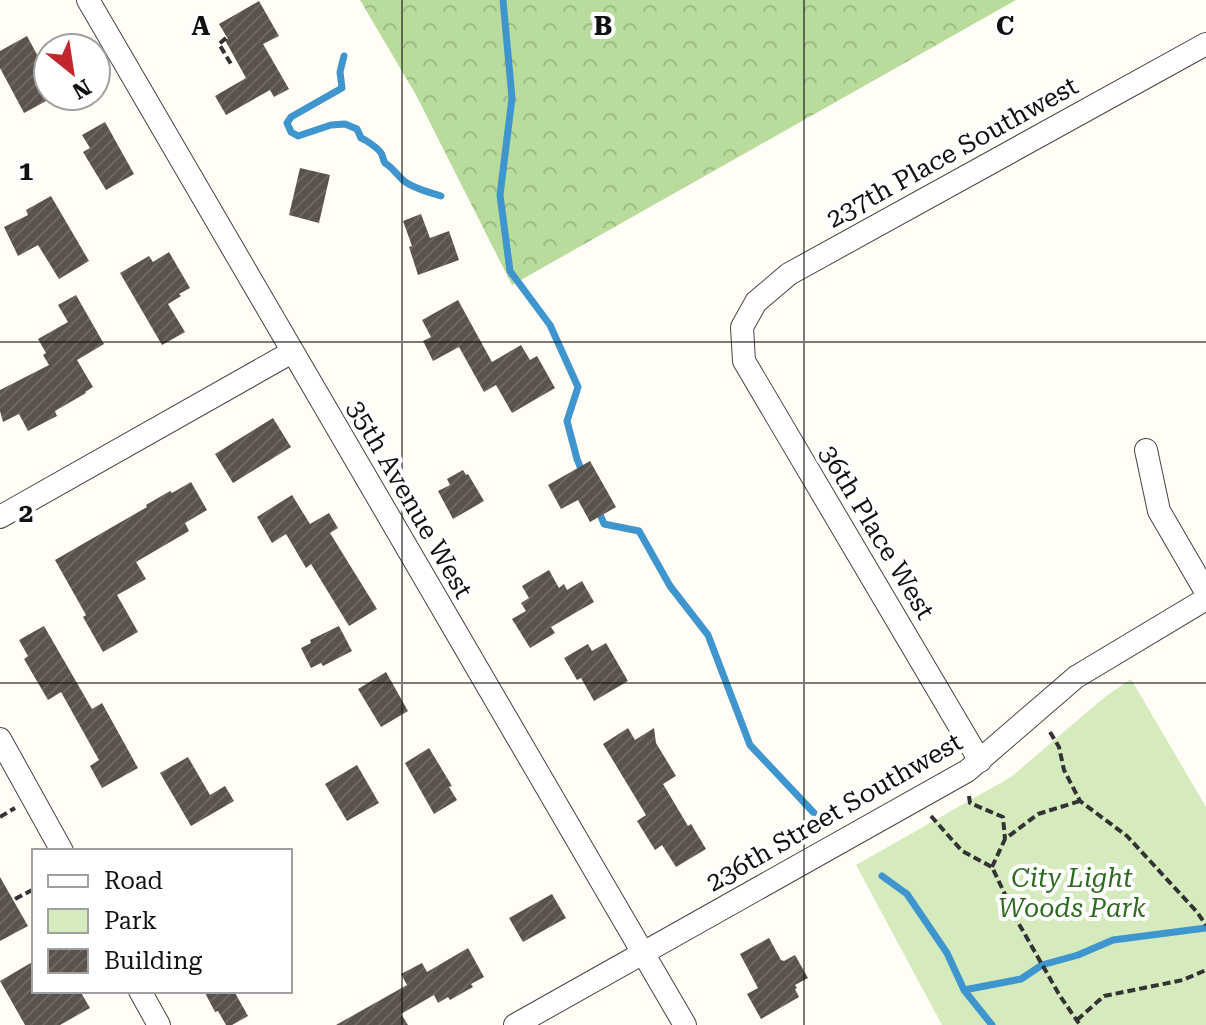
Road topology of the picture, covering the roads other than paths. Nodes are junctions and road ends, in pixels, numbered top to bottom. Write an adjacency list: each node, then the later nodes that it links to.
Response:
1 (88, 0): 4 (street, 35th Avenue West)
2 (1206, 44): 3 (street, 237th Place Southwest)
3 (742, 327): 10 (street, 36th Place West)
4 (292, 352): 6 (street); 12 (street, 35th Avenue West)
5 (1146, 450): 7 (street)
6 (2, 510)
7 (1206, 592)
8 (1206, 599): 10 (street, 236th Street Southwest)
9 (0, 739): 11 (street)
10 (974, 766): 12 (street, 236th Street Southwest)
11 (61, 849)
12 (643, 954): 15 (street, 236th Street Southwest); 16 (street, 35th Avenue West)
13 (141, 993): 14 (street)
14 (159, 1025)
15 (515, 1025)
16 (685, 1025)

